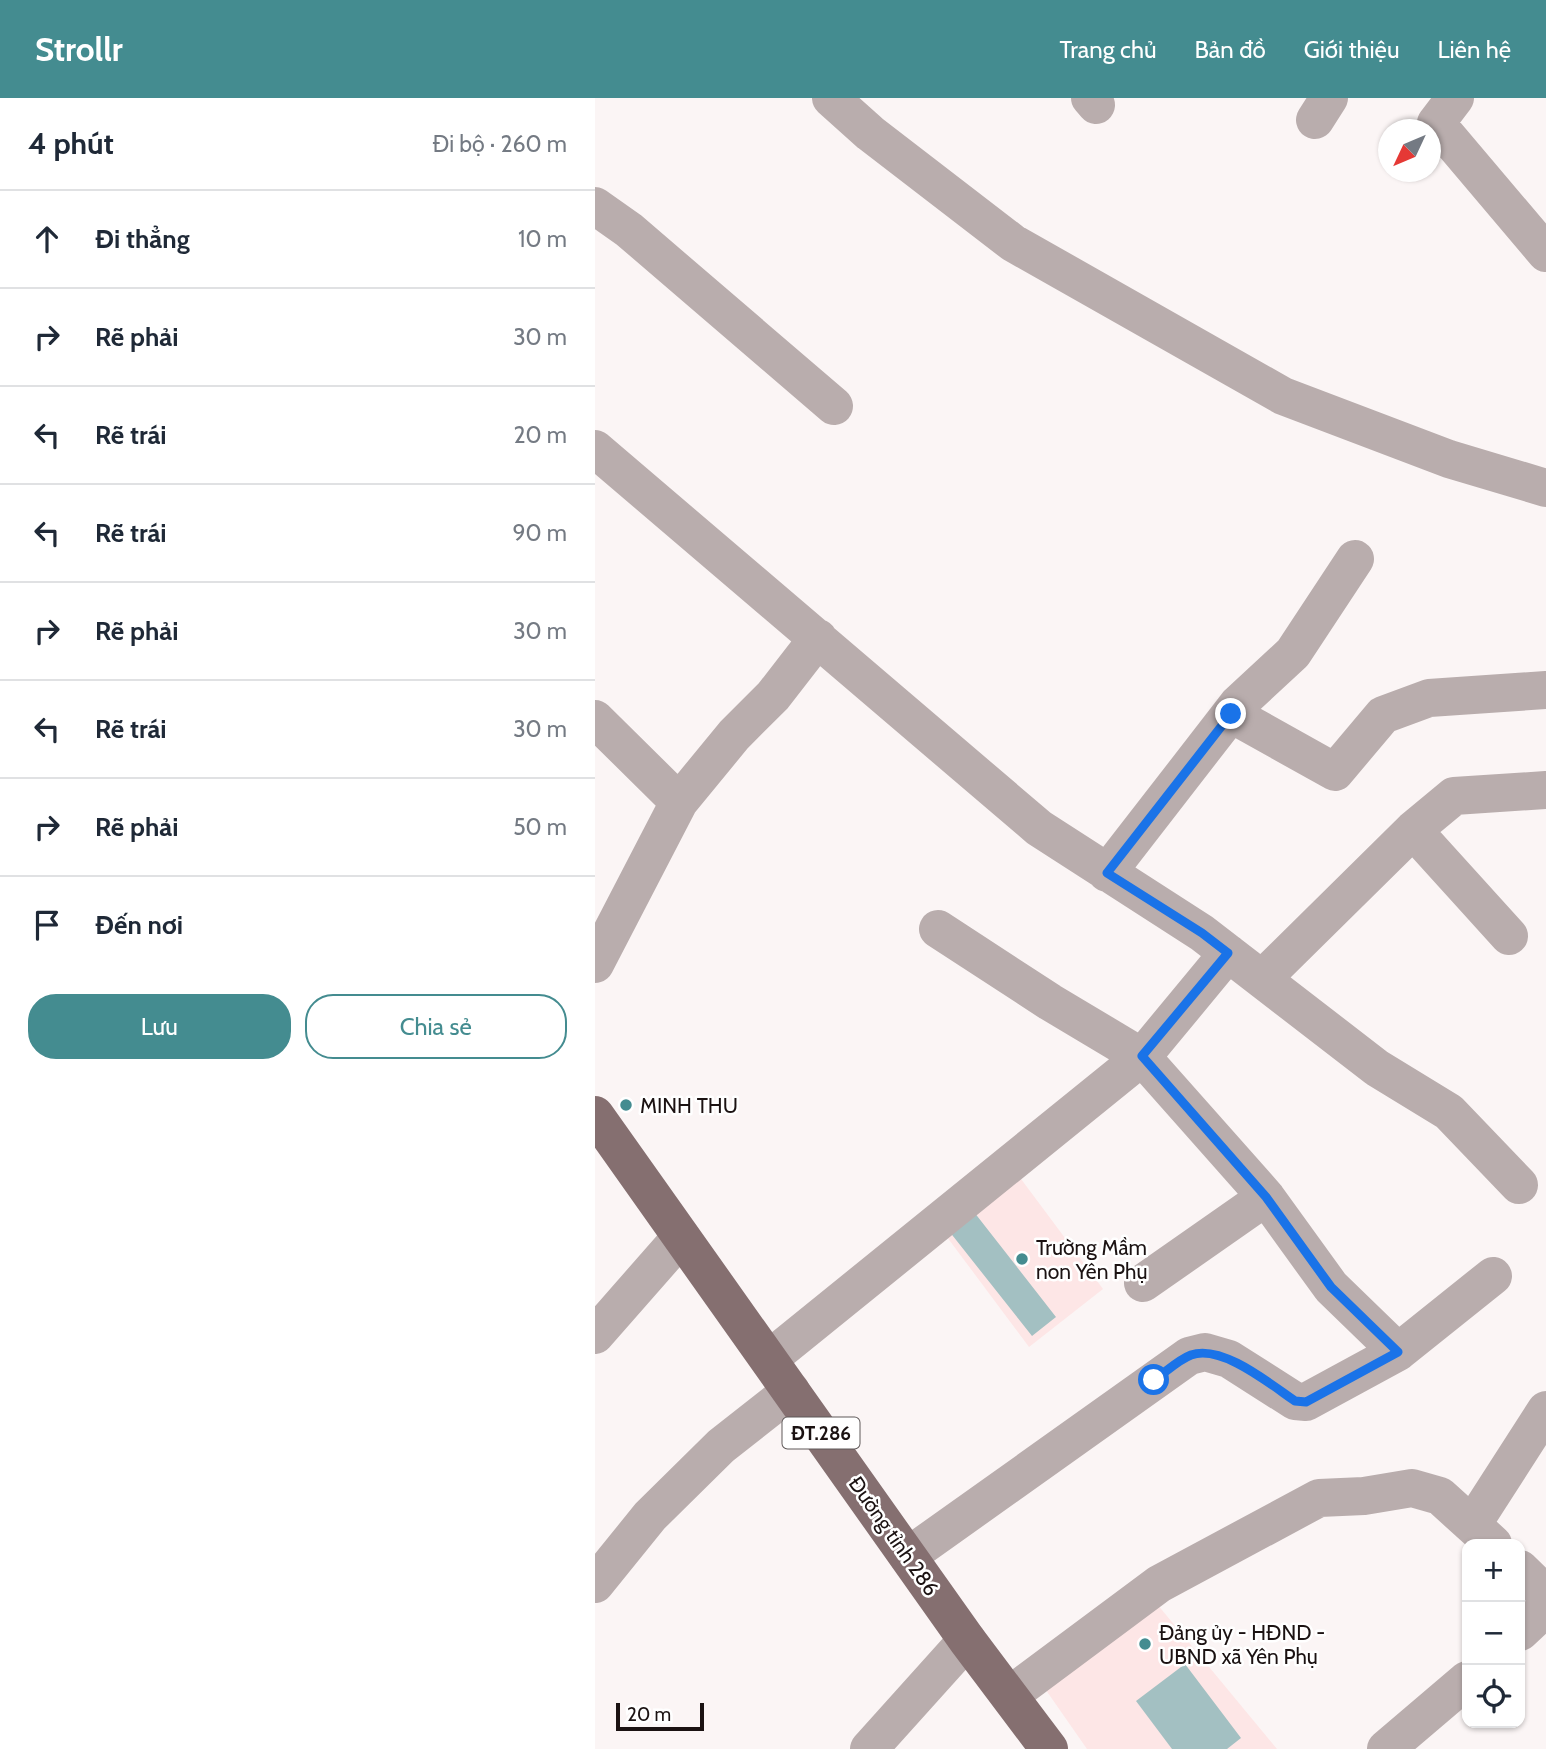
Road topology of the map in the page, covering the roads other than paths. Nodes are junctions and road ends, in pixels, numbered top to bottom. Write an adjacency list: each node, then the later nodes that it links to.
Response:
1 (831, 98): 7 (street)
2 (1455, 98): 4 (street)
3 (595, 206): 5 (street)
4 (1546, 253)
5 (834, 407)
6 (595, 449): 9 (street)
7 (1546, 488)
8 (1355, 559): 11 (street)
9 (818, 638): 14 (street); 16 (street)
10 (1546, 690): 11 (street)
11 (1231, 714): 16 (street)
12 (595, 719): 14 (street)
13 (1546, 790): 15 (street)
14 (679, 802): 20 (street)
15 (1413, 830): 18 (street); 21 (street)
16 (1107, 873): 19 (street)
17 (938, 929): 22 (street)
18 (1509, 936)
19 (1228, 953): 21 (street); 22 (street)
20 (595, 964)
21 (1263, 978): 24 (street)
22 (1142, 1056): 25 (street); 31 (street)
23 (595, 1115): 26 (main road, Đường tỉnh 286 / ĐT.286)
24 (1519, 1185)
25 (1266, 1197): 28 (street); 30 (street)
26 (681, 1237): 29 (street); 31 (main road, Đường tỉnh 286 / ĐT.286)
27 (1493, 1276): 30 (street)
28 (1143, 1283)
29 (595, 1335)
30 (1398, 1352): 35 (street)
31 (769, 1359): 32 (main road, Đường tỉnh 286 / ĐT.286)
32 (791, 1391): 35 (main road, Đường tỉnh 286 / ĐT.286); 37 (street)
33 (1546, 1410): 34 (street)
34 (1483, 1534): 43 (street)
35 (908, 1556): 41 (main road, Đường tỉnh 286 / ĐT.286)
36 (1525, 1574): 38 (street)
37 (595, 1584)
38 (1546, 1594)
39 (1546, 1608): 40 (street)
40 (1525, 1627)
41 (967, 1640): 43 (main road, Đường tỉnh 286 / ĐT.286); 44 (street)
42 (1462, 1684): 46 (street)
43 (1010, 1695): 45 (main road, Đường tỉnh 286 / ĐT.286)
44 (869, 1749)
45 (1049, 1749)
46 (1387, 1749)

